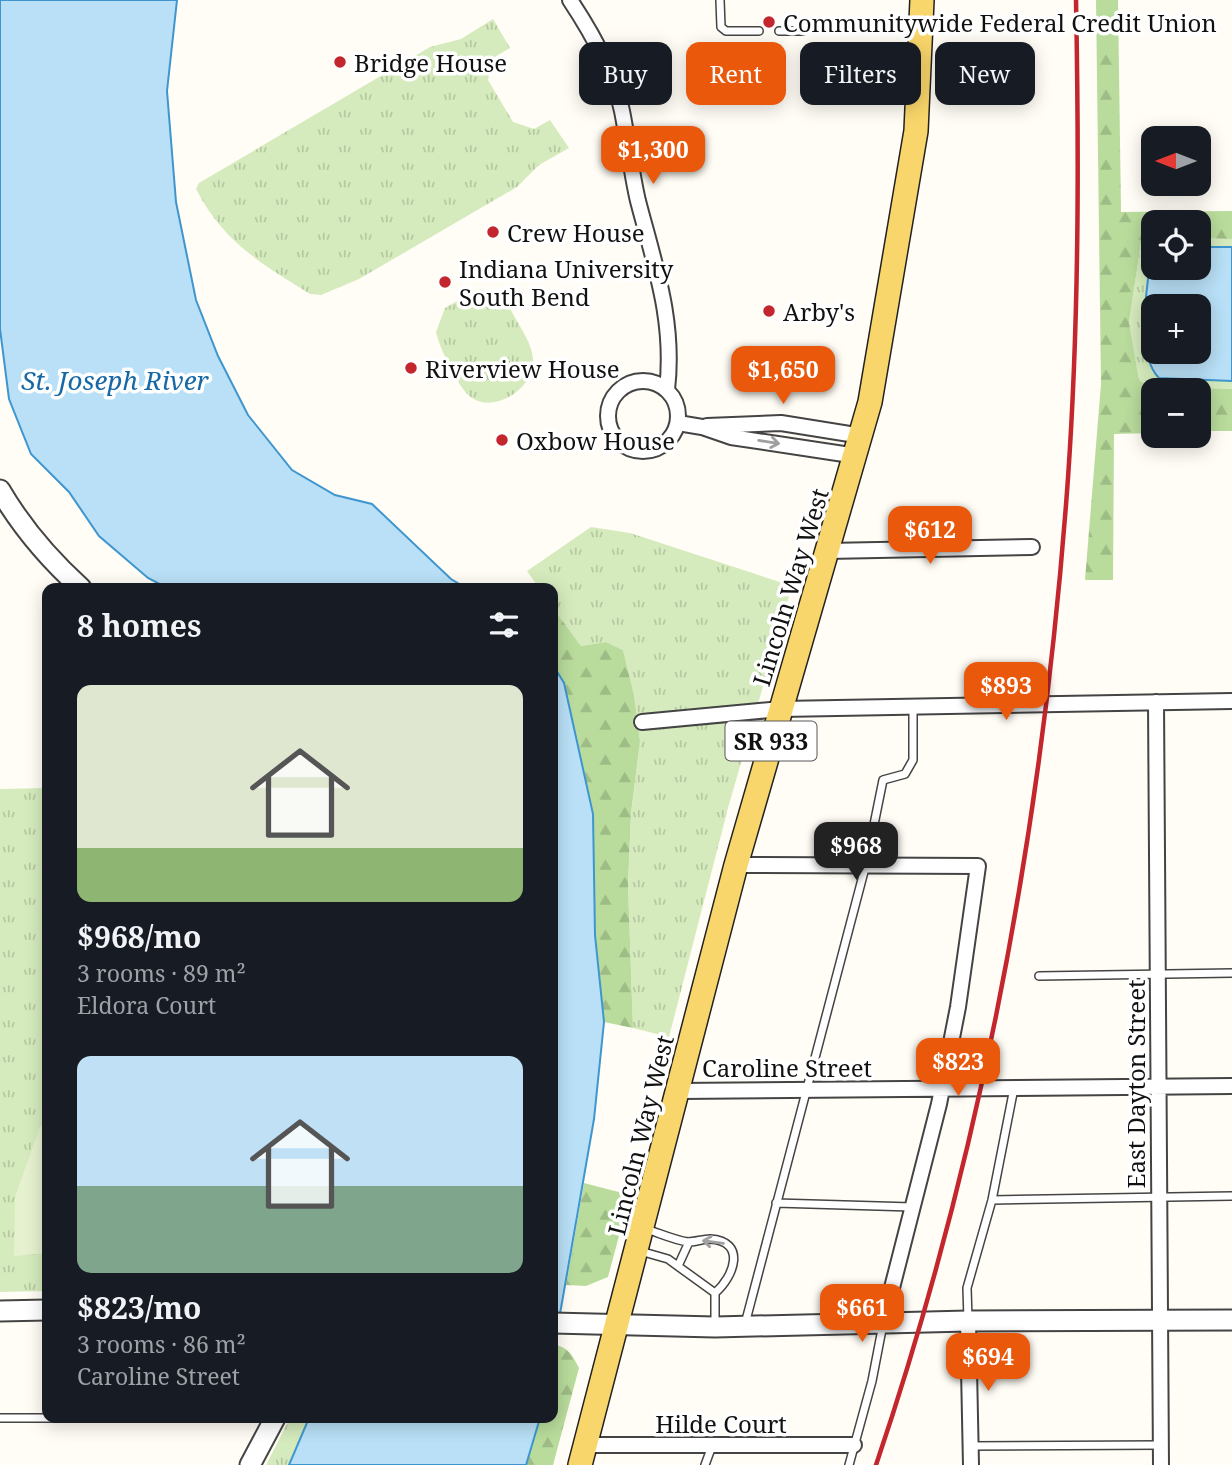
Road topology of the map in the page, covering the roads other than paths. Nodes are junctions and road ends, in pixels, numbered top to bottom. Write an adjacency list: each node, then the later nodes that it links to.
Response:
1 (570, 0): 7 (street)
2 (720, 0): 4 (lane)
3 (922, 0): 10 (main road, Lincoln Way West / SR 933)
4 (759, 30)
5 (779, 30): 6 (lane)
6 (803, 31)
7 (667, 390): 8 (street); 8 (street)
8 (678, 423): 9 (street)
9 (702, 426): 10 (street, one-way to 10); 10 (street)
10 (859, 446): 13 (main road, Lincoln Way West / SR 933)
11 (0, 490): 14 (street)
12 (1031, 547): 13 (street)
13 (827, 551): 18 (main road, Lincoln Way West / SR 933)
14 (76, 583)
15 (1232, 701): 16 (street)
16 (1156, 702): 17 (street); 23 (street, East Dayton Street)
17 (913, 706): 18 (street); 20 (lane)
18 (780, 709): 19 (street); 21 (main road, Lincoln Way West / SR 933)
19 (642, 722)
20 (866, 864): 21 (street); 27 (street); 29 (lane)
21 (736, 865): 30 (main road, Lincoln Way West / SR 933)
22 (1232, 973): 23 (lane)
23 (1157, 974): 24 (lane); 26 (street, East Dayton Street)
24 (1039, 976)
25 (1232, 1086): 26 (street, Caroline Street)
26 (1159, 1087): 28 (street, Caroline Street); 32 (street, East Dayton Street)
27 (942, 1088): 28 (street, Caroline Street); 29 (street, Caroline Street); 35 (street)
28 (1014, 1088): 33 (lane)
29 (806, 1090): 30 (street, Caroline Street); 34 (lane)
30 (679, 1091): 36 (main road, Lincoln Way West / SR 933)
31 (1232, 1196): 32 (lane)
32 (1157, 1198): 33 (lane); 45 (street, East Dayton Street)
33 (992, 1200): 44 (lane)
34 (776, 1203): 35 (lane); 50 (lane)
35 (913, 1207): 46 (street)
36 (643, 1228): 37 (lane); 38 (main road, Lincoln Way West / SR 933)
37 (689, 1242): 39 (lane); 40 (lane, one-way to 37)
38 (637, 1251): 39 (lane); 48 (main road, Lincoln Way West / SR 933)
39 (678, 1266): 40 (lane)
40 (715, 1293): 49 (lane)
41 (42, 1310): 42 (street)
42 (0, 1311)
43 (1232, 1320): 45 (street)
44 (968, 1321): 45 (street); 46 (street); 57 (street)
45 (1160, 1321): 56 (street, East Dayton Street)
46 (883, 1323): 50 (street); 55 (lane)
47 (559, 1324): 48 (street)
48 (618, 1326): 49 (street); 58 (main road, Lincoln Way West / SR 933)
49 (715, 1327): 50 (street)
50 (744, 1327)
51 (0, 1418): 52 (lane)
52 (42, 1418)
53 (269, 1423): 59 (street)
54 (712, 1445): 55 (street, Hilde Court); 58 (street, Hilde Court); 60 (lane)
55 (854, 1445): 61 (lane)
56 (1161, 1445): 57 (lane); 63 (street, East Dayton Street)
57 (971, 1446): 62 (street)
58 (584, 1455)
59 (250, 1465)
60 (705, 1465)
61 (849, 1465)
62 (971, 1465)
63 (1161, 1465)

